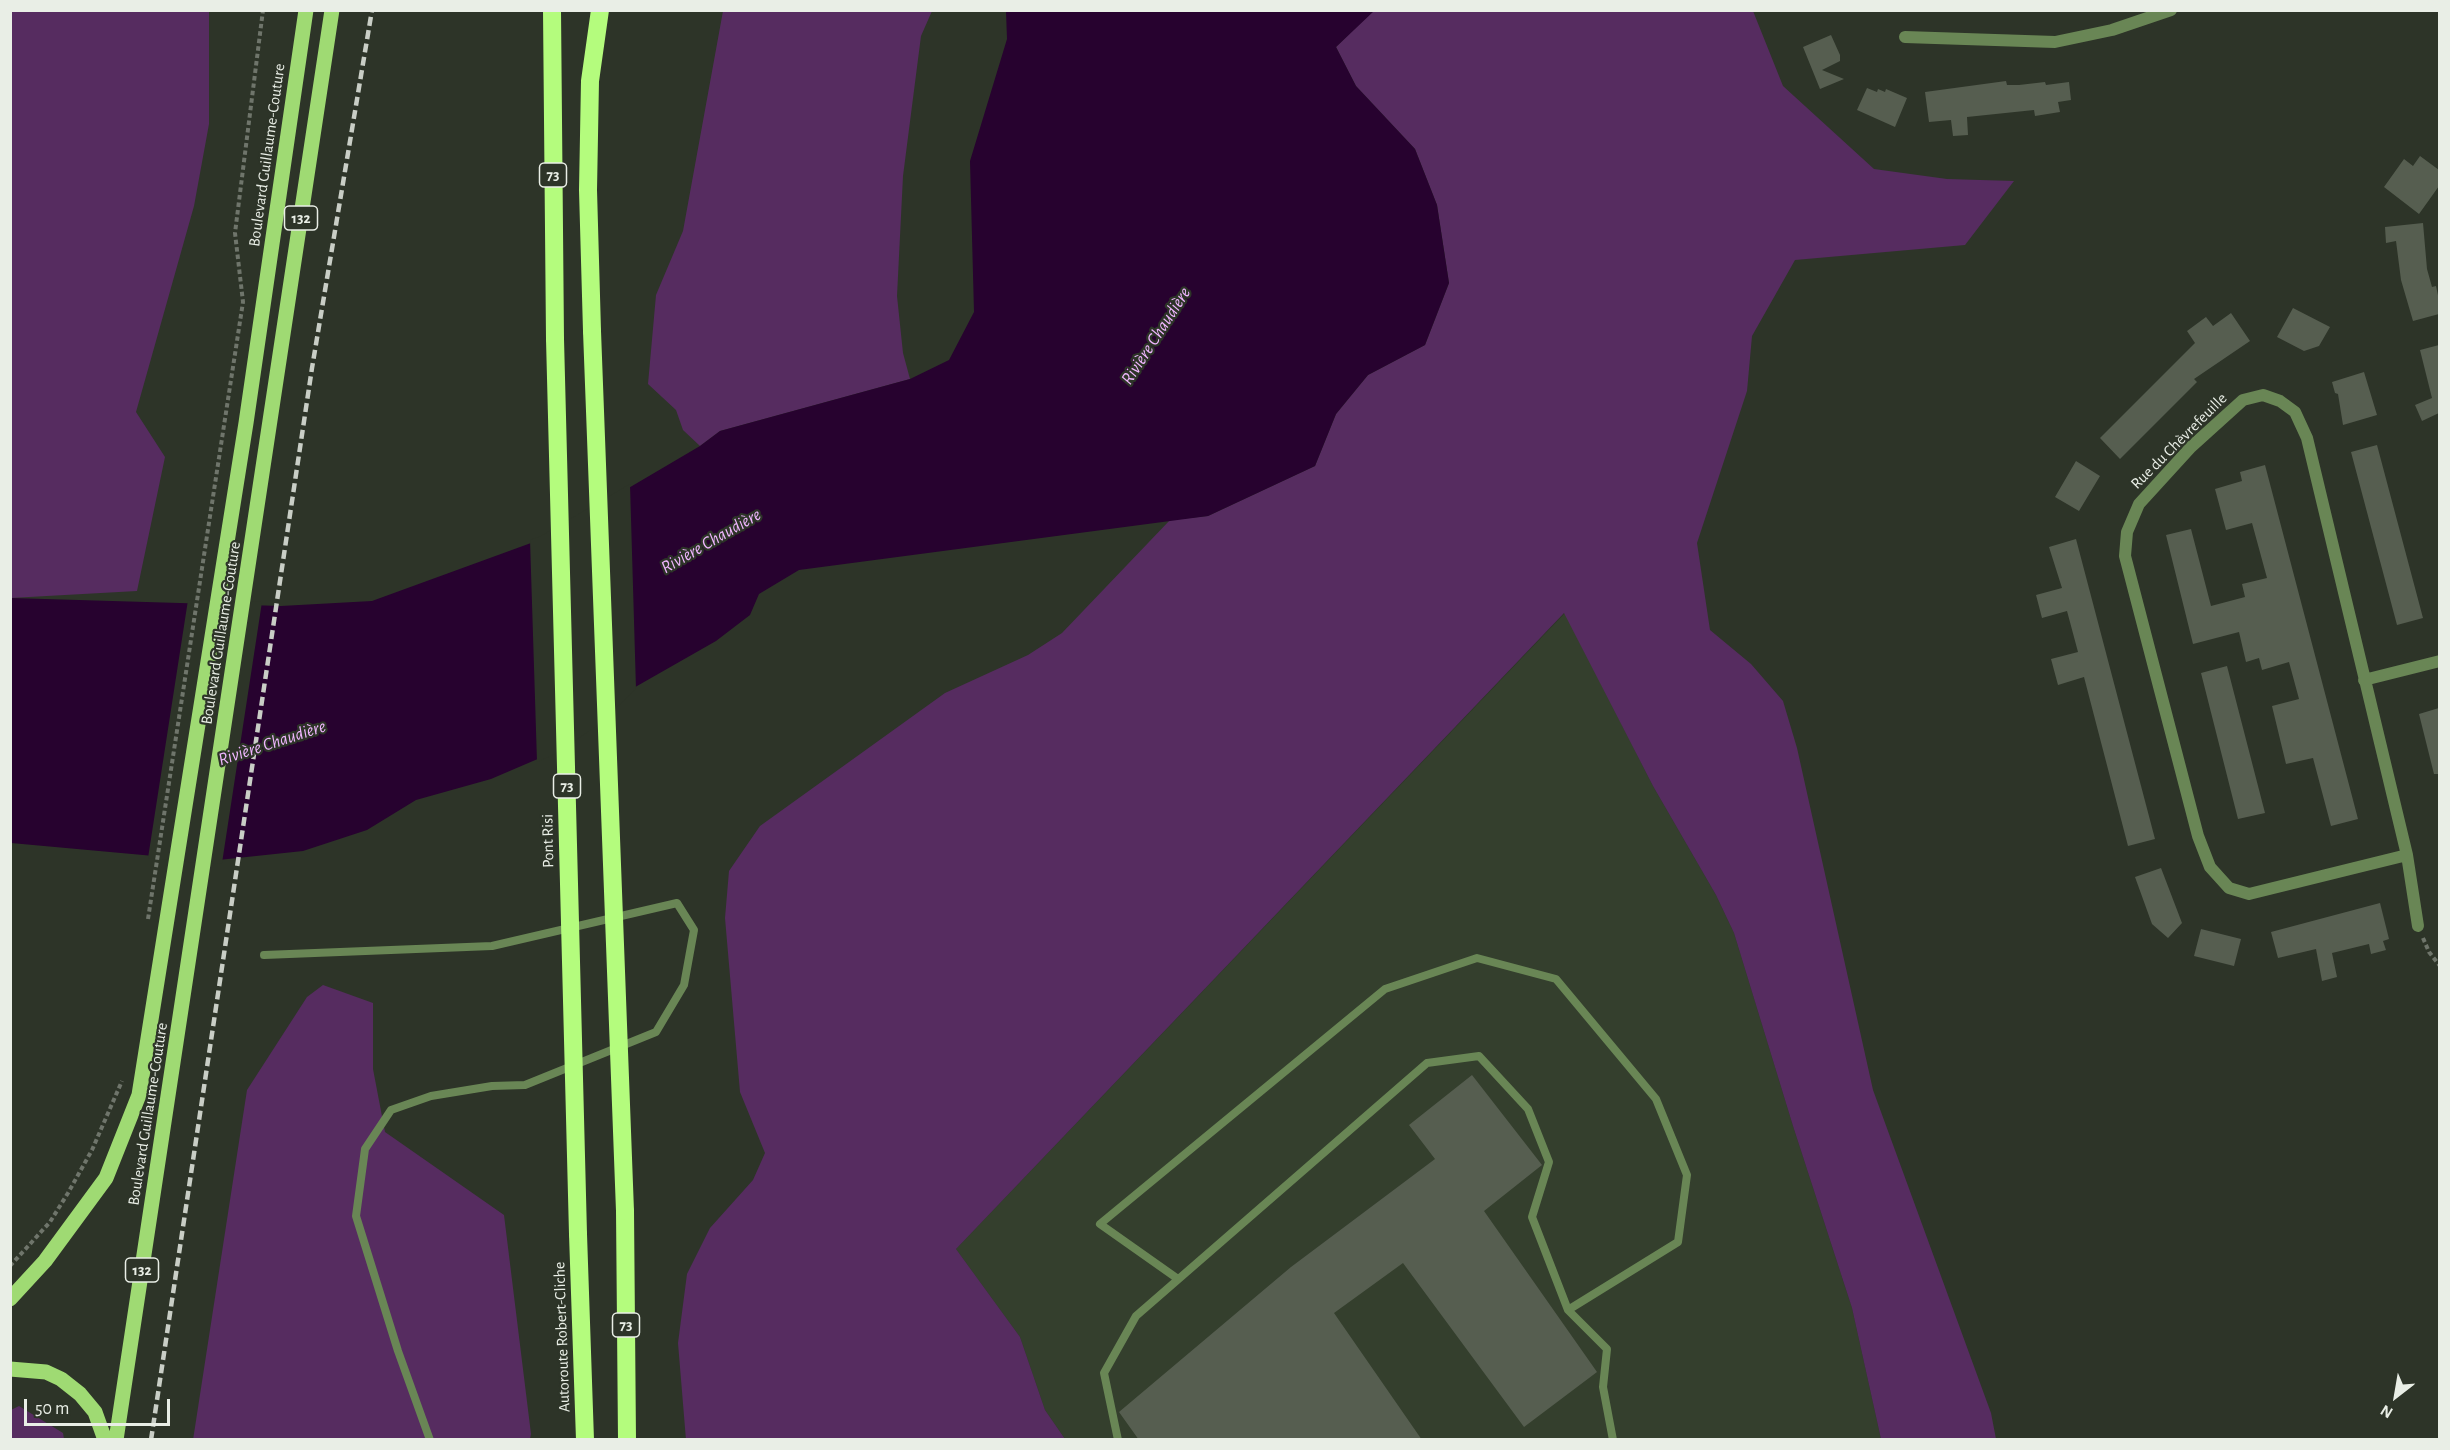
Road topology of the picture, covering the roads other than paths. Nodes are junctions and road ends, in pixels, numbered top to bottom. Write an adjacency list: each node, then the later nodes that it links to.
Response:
1 (306, 10): 14 (main road, Boulevard Guillaume-Couture / 132)
2 (332, 10): 18 (main road, Boulevard Guillaume-Couture / 132)
3 (552, 10): 12 (highway, Pont Risi / 73, bridge)
4 (600, 10): 21 (highway, 73, bridge)
5 (2171, 10): 6 (street)
6 (1905, 38)
7 (2439, 662): 8 (street)
8 (2364, 680): 9 (street, Rue du Chèvrefeuille); 9 (street, Rue du Chèvrefeuille)
9 (2407, 855): 10 (street, Rue du Chèvrefeuille)
10 (2418, 926)
11 (264, 955): 19 (lane)
12 (578, 1234): 20 (highway, Autoroute Robert-Cliche / 73)
13 (1178, 1280): 15 (lane); 15 (lane); 22 (lane)
14 (10, 1299)
15 (1568, 1310): 23 (lane)
16 (10, 1369): 17 (main road)
17 (105, 1440)
18 (116, 1440)
19 (430, 1440)
20 (585, 1440)
21 (627, 1440)
22 (1118, 1440)
23 (1613, 1440)

